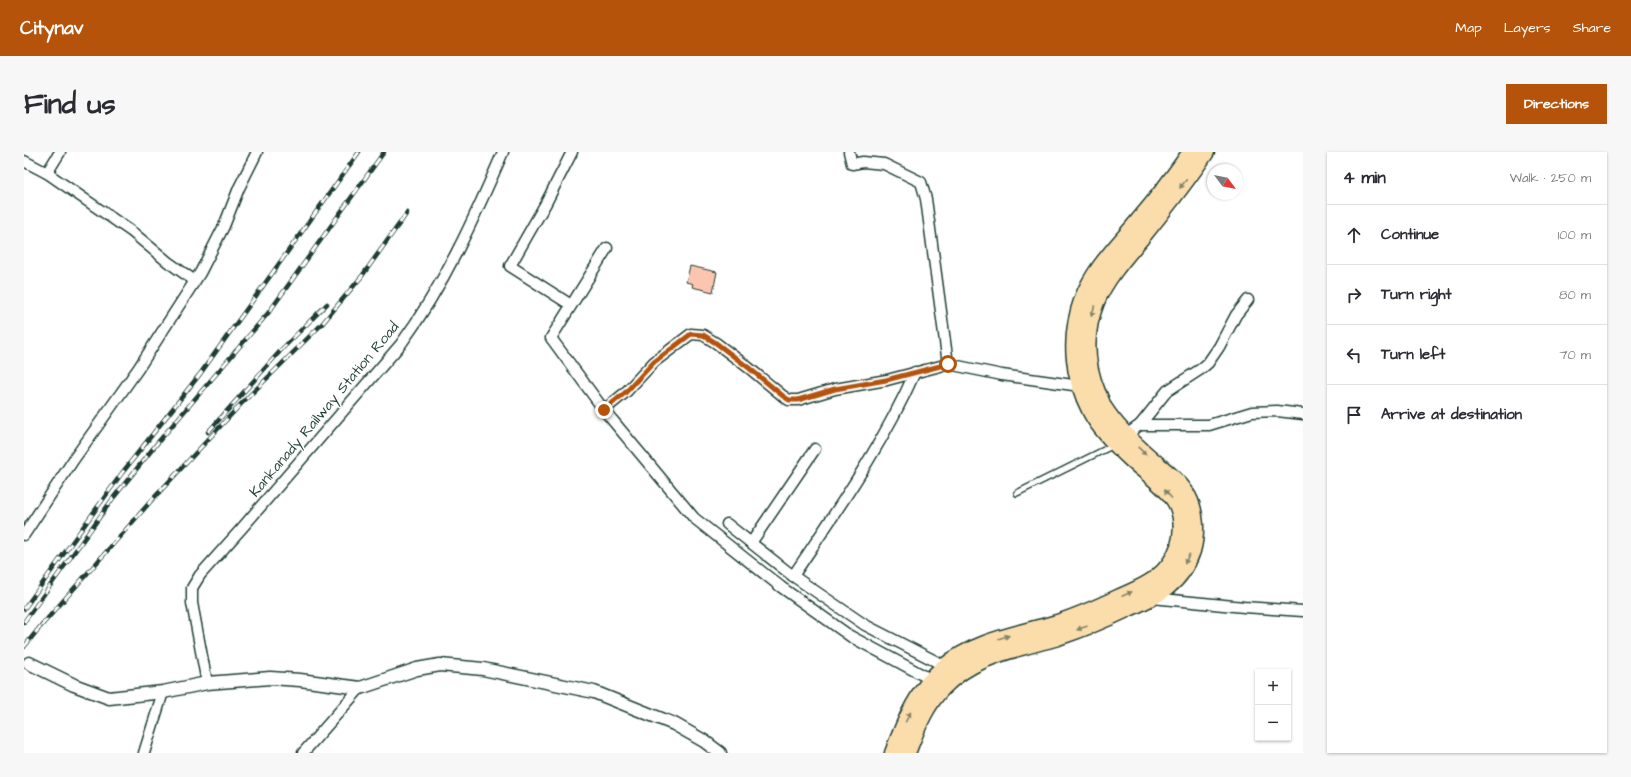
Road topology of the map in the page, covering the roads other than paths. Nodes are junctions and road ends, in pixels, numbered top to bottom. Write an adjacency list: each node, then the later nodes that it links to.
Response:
1 (60, 152): 9 (street)
2 (257, 152): 11 (street)
3 (503, 152): 33 (street, Kankanady Railway Station Road)
4 (572, 152): 13 (street)
5 (848, 152): 14 (street)
6 (1191, 152): 16 (highway)
7 (1206, 152): 20 (highway, one-way to 20)
8 (24, 161): 9 (street)
9 (47, 172): 11 (street)
10 (607, 248): 13 (street)
11 (195, 281): 24 (street)
12 (1248, 300): 19 (street)
13 (571, 305): 17 (street)
14 (948, 364): 15 (street); 16 (street)
15 (915, 372): 17 (street); 26 (street)
16 (1080, 386): 20 (highway)
17 (604, 410): 32 (street)
18 (1303, 414): 19 (street)
19 (1140, 425): 20 (street)
20 (1121, 439): 22 (lane); 27 (highway, one-way to 27); 29 (highway, one-way to 20)
21 (815, 449): 25 (street)
22 (1017, 493)
23 (727, 524): 25 (street)
24 (24, 535)
25 (751, 543): 26 (street)
26 (793, 576): 31 (street)
27 (1151, 598): 28 (street); 29 (highway)
28 (1303, 611)
29 (1099, 615): 31 (highway, one-way to 29); 40 (highway, one-way to 40)
30 (28, 663): 35 (street)
31 (945, 666): 32 (highway)
32 (932, 680): 39 (highway, one-way to 32)
33 (207, 683): 34 (street); 35 (street)
34 (360, 688): 37 (street); 38 (street)
35 (163, 692): 36 (street)
36 (144, 753)
37 (303, 753)
38 (720, 753)
39 (893, 753)
40 (907, 753)

